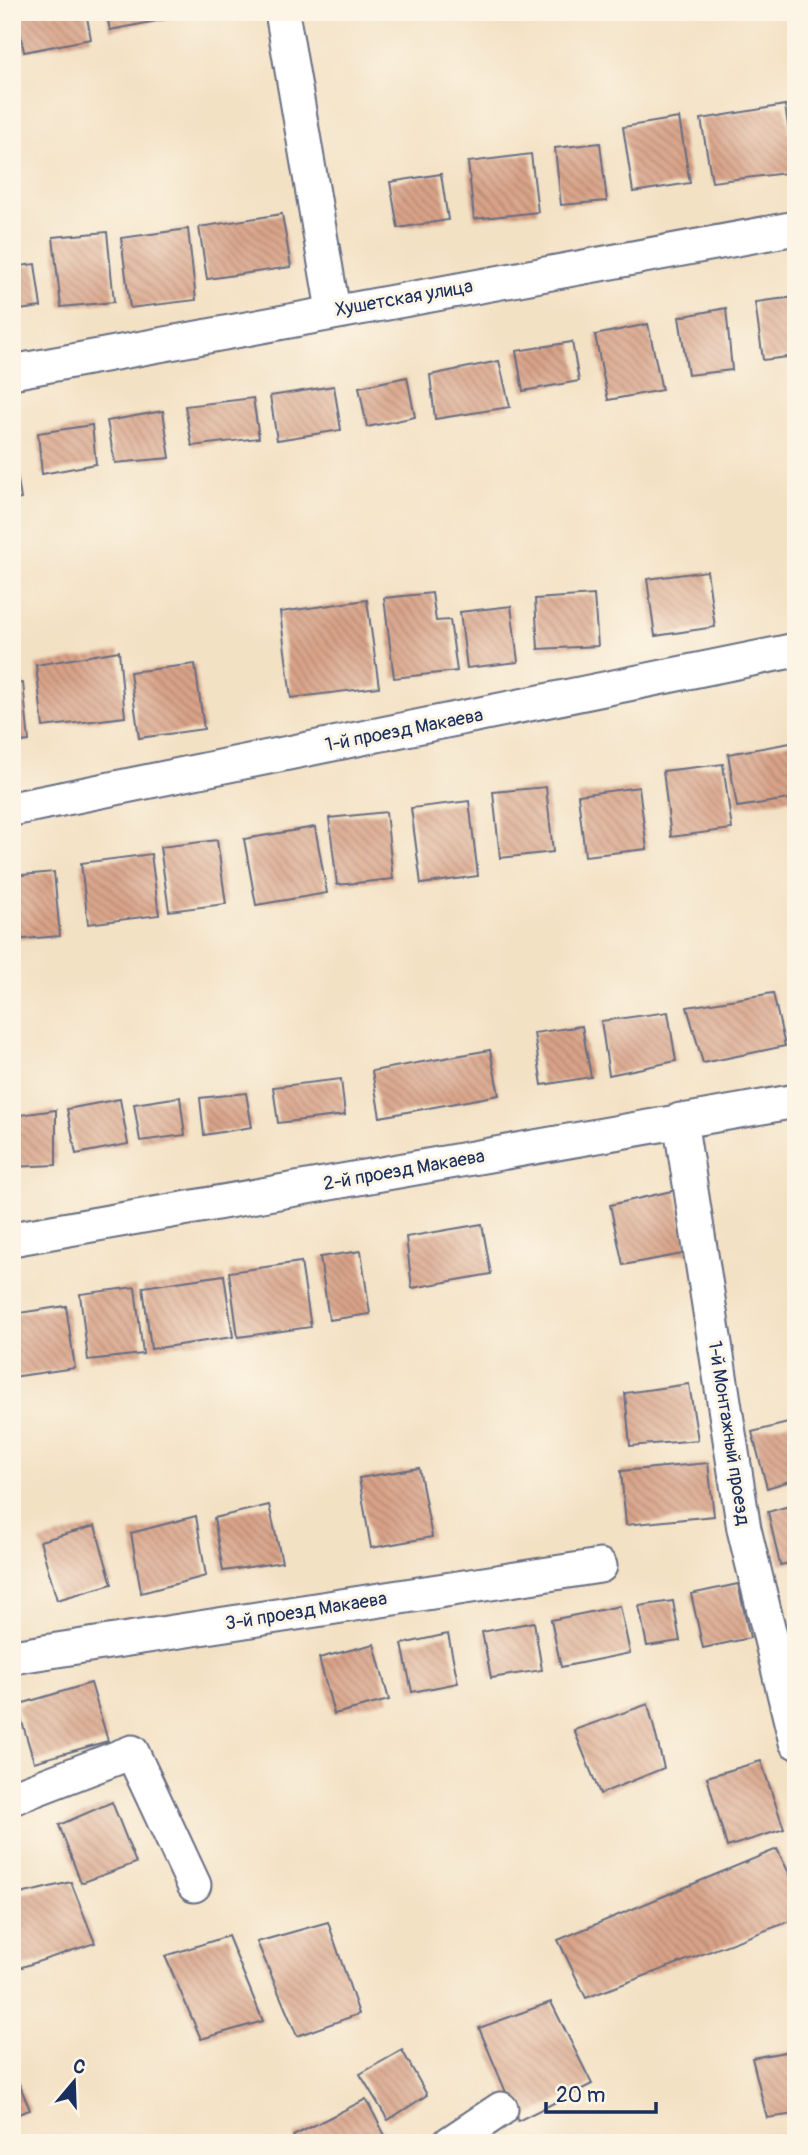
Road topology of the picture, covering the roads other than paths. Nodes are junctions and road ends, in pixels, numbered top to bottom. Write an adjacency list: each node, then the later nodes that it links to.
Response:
1 (282, 12): 3 (street)
2 (796, 228): 3 (street, Хушетская улица)
3 (333, 310): 4 (street, Хушетская улица)
4 (12, 372)
5 (796, 650): 6 (street, 1-й проезд Макаева)
6 (12, 809)
7 (796, 1101): 8 (street, 2-й проезд Макаева)
8 (680, 1120): 9 (street, 2-й проезд Макаева); 12 (street, 1-й Монтажный проезд)
9 (12, 1240)
10 (600, 1566): 11 (street, 3-й проезд Макаева)
11 (12, 1657)
12 (796, 1742)
13 (12, 1798): 14 (street)
14 (194, 1885)
15 (501, 2109): 16 (street)
16 (450, 2143)

